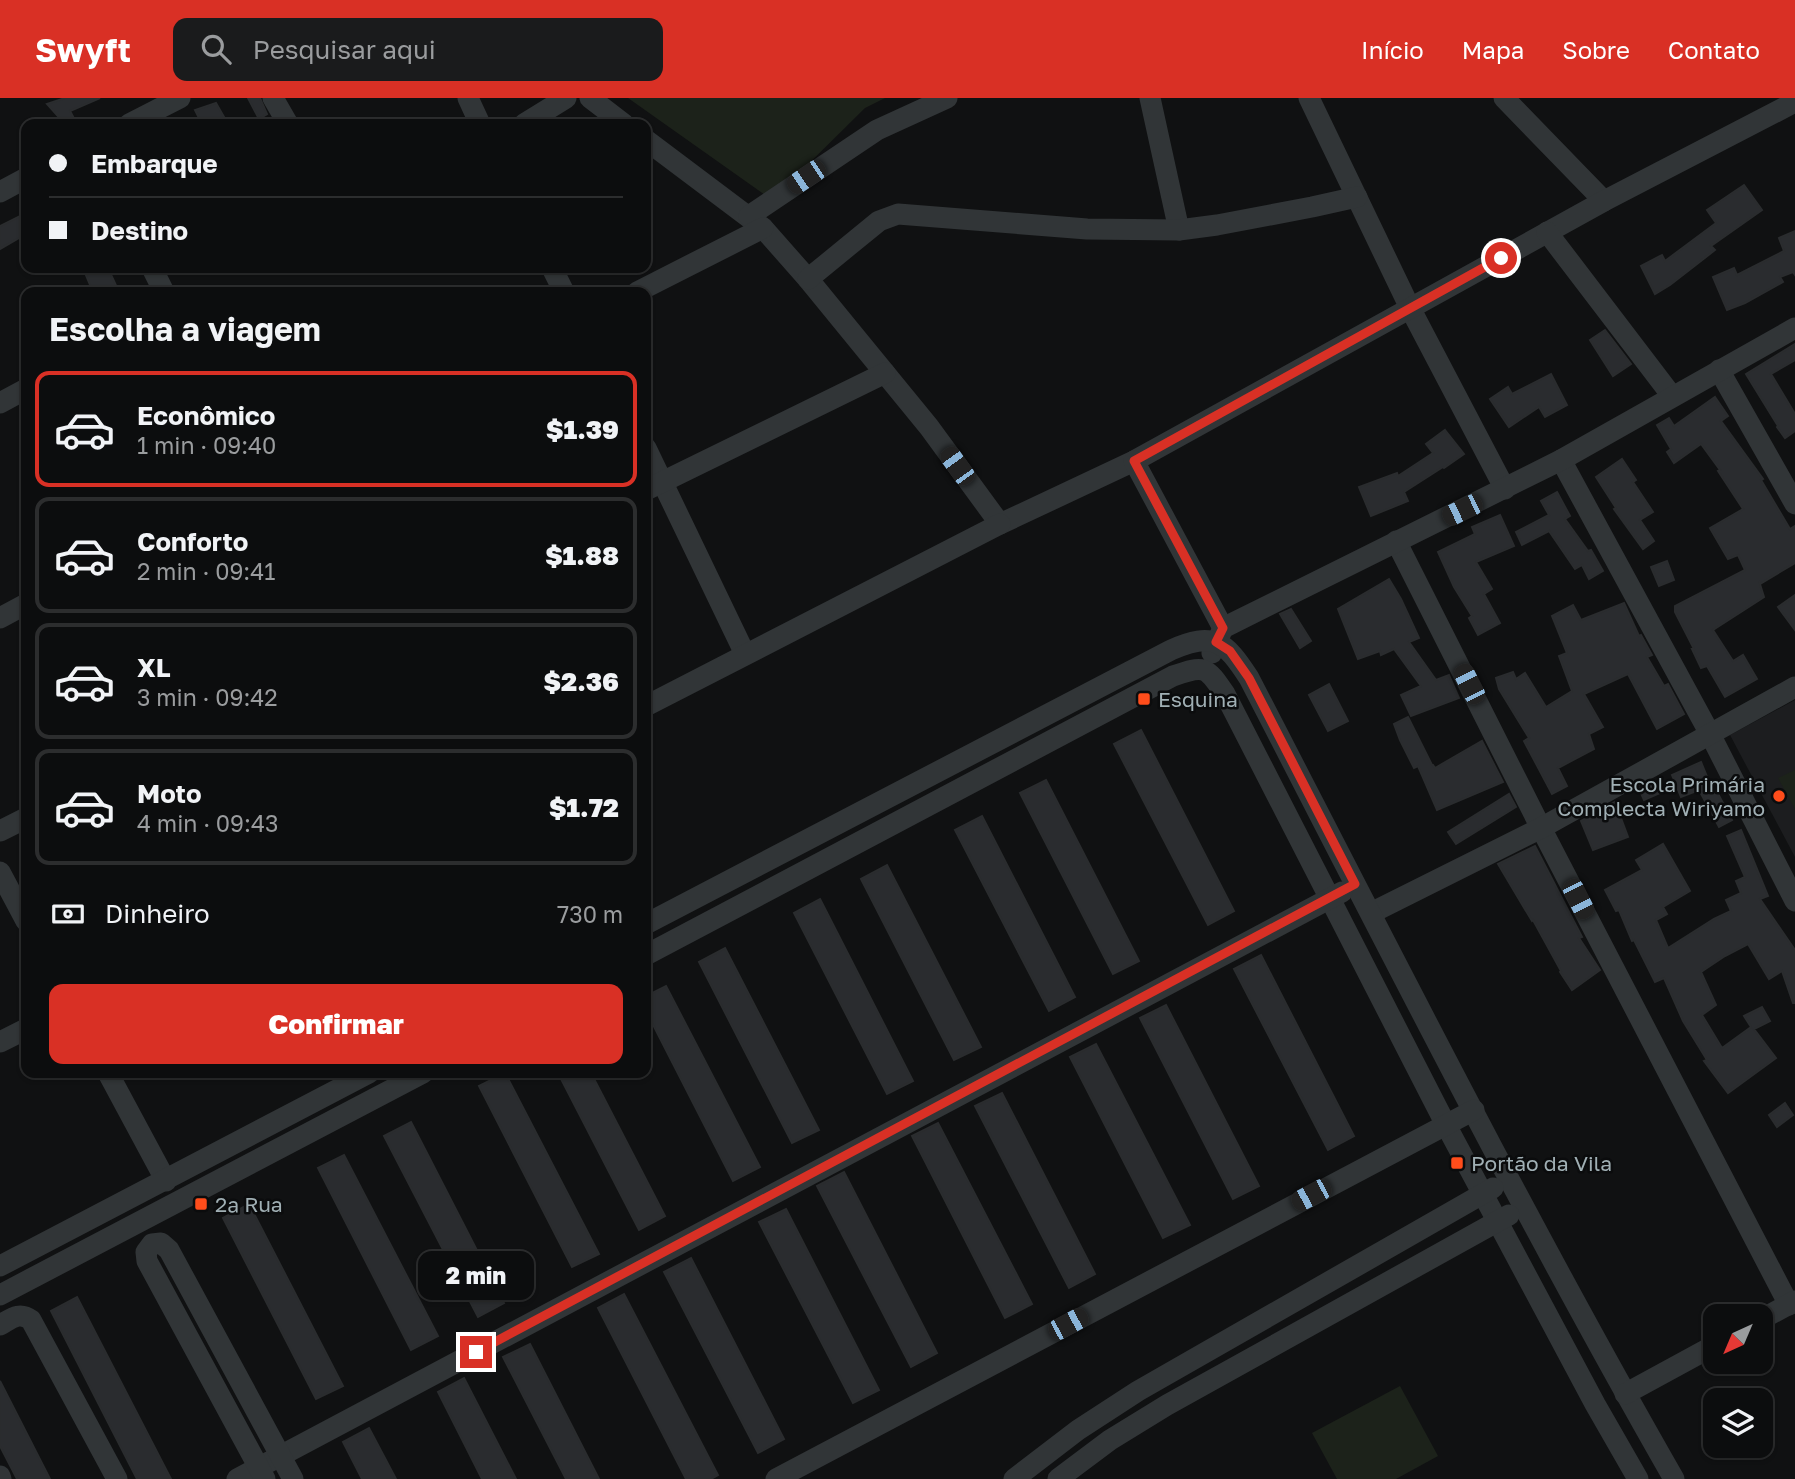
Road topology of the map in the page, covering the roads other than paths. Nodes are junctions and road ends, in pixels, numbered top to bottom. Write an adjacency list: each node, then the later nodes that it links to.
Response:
1 (180, 98): 11 (street)
2 (274, 98): 12 (street)
3 (468, 98): 13 (street)
4 (566, 98): 14 (street)
5 (590, 98): 15 (street)
6 (947, 98): 21 (street)
7 (1150, 98): 22 (street)
8 (1309, 98): 19 (street)
9 (1504, 98): 20 (street)
10 (1795, 102): 20 (street)
11 (139, 119)
12 (285, 119)
13 (478, 119)
14 (532, 119)
15 (617, 119)
16 (651, 144): 21 (street)
17 (21, 181): 18 (street)
18 (0, 192)
19 (1357, 197): 22 (street); 26 (street)
20 (1604, 201): 23 (street)
21 (756, 222): 24 (street); 25 (street)
22 (1179, 230): 24 (street)
23 (1547, 232): 26 (street); 31 (street)
24 (808, 279): 29 (street)
25 (646, 287)
26 (1410, 308): 34 (street); 37 (street)
27 (1795, 328): 28 (street)
28 (1719, 370): 31 (street); 35 (street)
29 (885, 373): 36 (street); 39 (street)
30 (21, 392): 32 (street)
31 (1672, 396): 33 (street)
32 (0, 402)
33 (1561, 460): 37 (street); 48 (street)
34 (1134, 461): 39 (street); 43 (street)
35 (1787, 470): 38 (street)
36 (654, 486): 44 (street)
37 (1505, 489): 40 (street)
38 (1795, 504)
39 (1000, 524): 44 (street)
40 (1396, 541): 43 (street); 50 (street)
41 (21, 607): 42 (street)
42 (0, 618)
43 (1220, 635): 45 (street); 53 (street); 58 (street)
44 (746, 654): 47 (street)
45 (1205, 670): 54 (street); 59 (street)
46 (1795, 687): 48 (street)
47 (651, 703)
48 (1710, 734): 50 (street); 55 (street)
49 (21, 820): 51 (street)
50 (1541, 828): 57 (street); 74 (street)
51 (0, 831)
52 (0, 872): 56 (street)
53 (1355, 884): 54 (street); 57 (street)
54 (1329, 899): 66 (street); 79 (street)
55 (1795, 901)
56 (21, 912)
57 (1371, 913): 65 (street)
58 (651, 921)
59 (651, 952)
60 (21, 1032): 61 (street)
61 (0, 1042)
62 (111, 1078): 68 (street)
63 (360, 1078): 68 (street)
64 (405, 1078): 73 (street)
65 (1474, 1110): 66 (street); 67 (street)
66 (1446, 1125): 69 (street); 84 (street)
67 (1508, 1179): 69 (street); 70 (street)
68 (166, 1181): 72 (street)
69 (1483, 1193): 71 (street); 85 (street)
70 (1524, 1206): 71 (street); 78 (street)
71 (1498, 1221): 86 (street); 87 (street)
72 (0, 1266)
73 (0, 1295)
74 (1792, 1303): 75 (street)
75 (1773, 1313)
76 (0, 1325): 81 (street)
77 (1703, 1352): 78 (street)
78 (1625, 1394): 88 (street)
79 (282, 1457): 80 (street); 80 (street); 83 (street)
80 (262, 1473): 82 (street)
81 (117, 1479)
82 (237, 1479)
83 (293, 1479)
84 (776, 1479)
85 (1014, 1479)
86 (1058, 1479)
87 (1638, 1479)
88 (1674, 1479)

